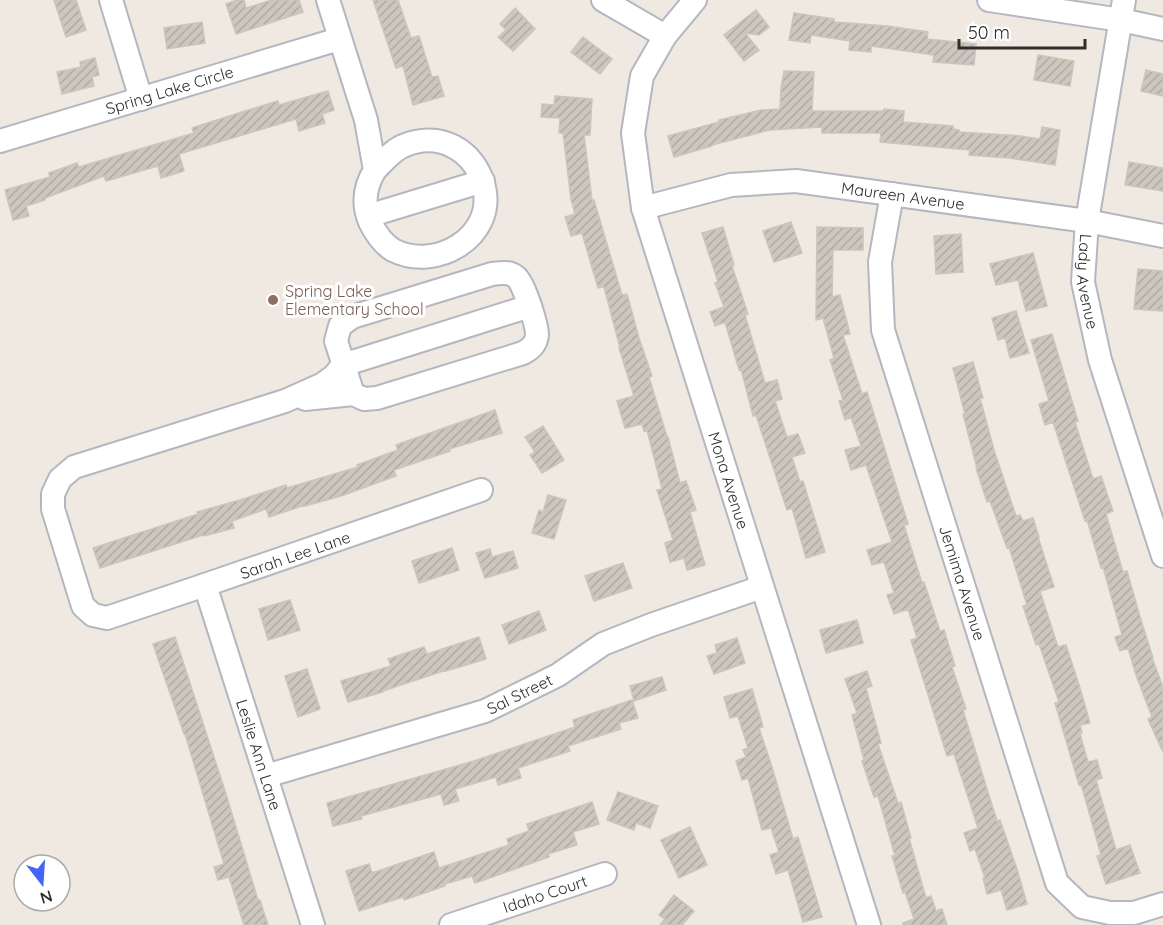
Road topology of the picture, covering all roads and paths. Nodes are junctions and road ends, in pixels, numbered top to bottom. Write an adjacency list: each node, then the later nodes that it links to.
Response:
1 (111, 0): 10 (street)
2 (328, 0): 9 (street)
3 (603, 0): 8 (street)
4 (695, 0): 8 (street, Mona Avenue)
5 (989, 0): 6 (street)
6 (1122, 10): 7 (street); 19 (street, Lady Avenue)
7 (1163, 28)
8 (665, 36): 17 (street, Mona Avenue)
9 (339, 39): 10 (street, Spring Lake Circle); 11 (street)
10 (141, 99): 12 (street, Spring Lake Circle)
11 (366, 120): 13 (street); 14 (street)
12 (0, 141)
13 (410, 143): 14 (street); 15 (street)
14 (375, 170): 18 (street)
15 (483, 181): 18 (street); 18 (street)
16 (892, 194): 17 (street, Maureen Avenue); 19 (street, Maureen Avenue); 31 (street, Jemima Avenue)
17 (643, 208): 28 (street, Mona Avenue)
18 (368, 216)
19 (1087, 221): 20 (street, Maureen Avenue); 26 (street, Lady Avenue)
20 (1163, 236)
21 (530, 306): 22 (street); 22 (street); 23 (street)
22 (343, 365): 23 (street); 24 (street)
23 (353, 394): 24 (street)
24 (285, 400): 27 (street, Sarah Lee Lane)
25 (482, 490): 27 (street, Sarah Lee Lane)
26 (1163, 556)
27 (206, 585): 29 (street, Leslie Ann Lane)
28 (762, 586): 29 (street, Sal Street); 34 (street, Mona Avenue)
29 (266, 776): 32 (street, Leslie Ann Lane)
30 (605, 874): 33 (street, Idaho Court)
31 (1163, 904)
32 (313, 925)
33 (451, 925)
34 (869, 925)

